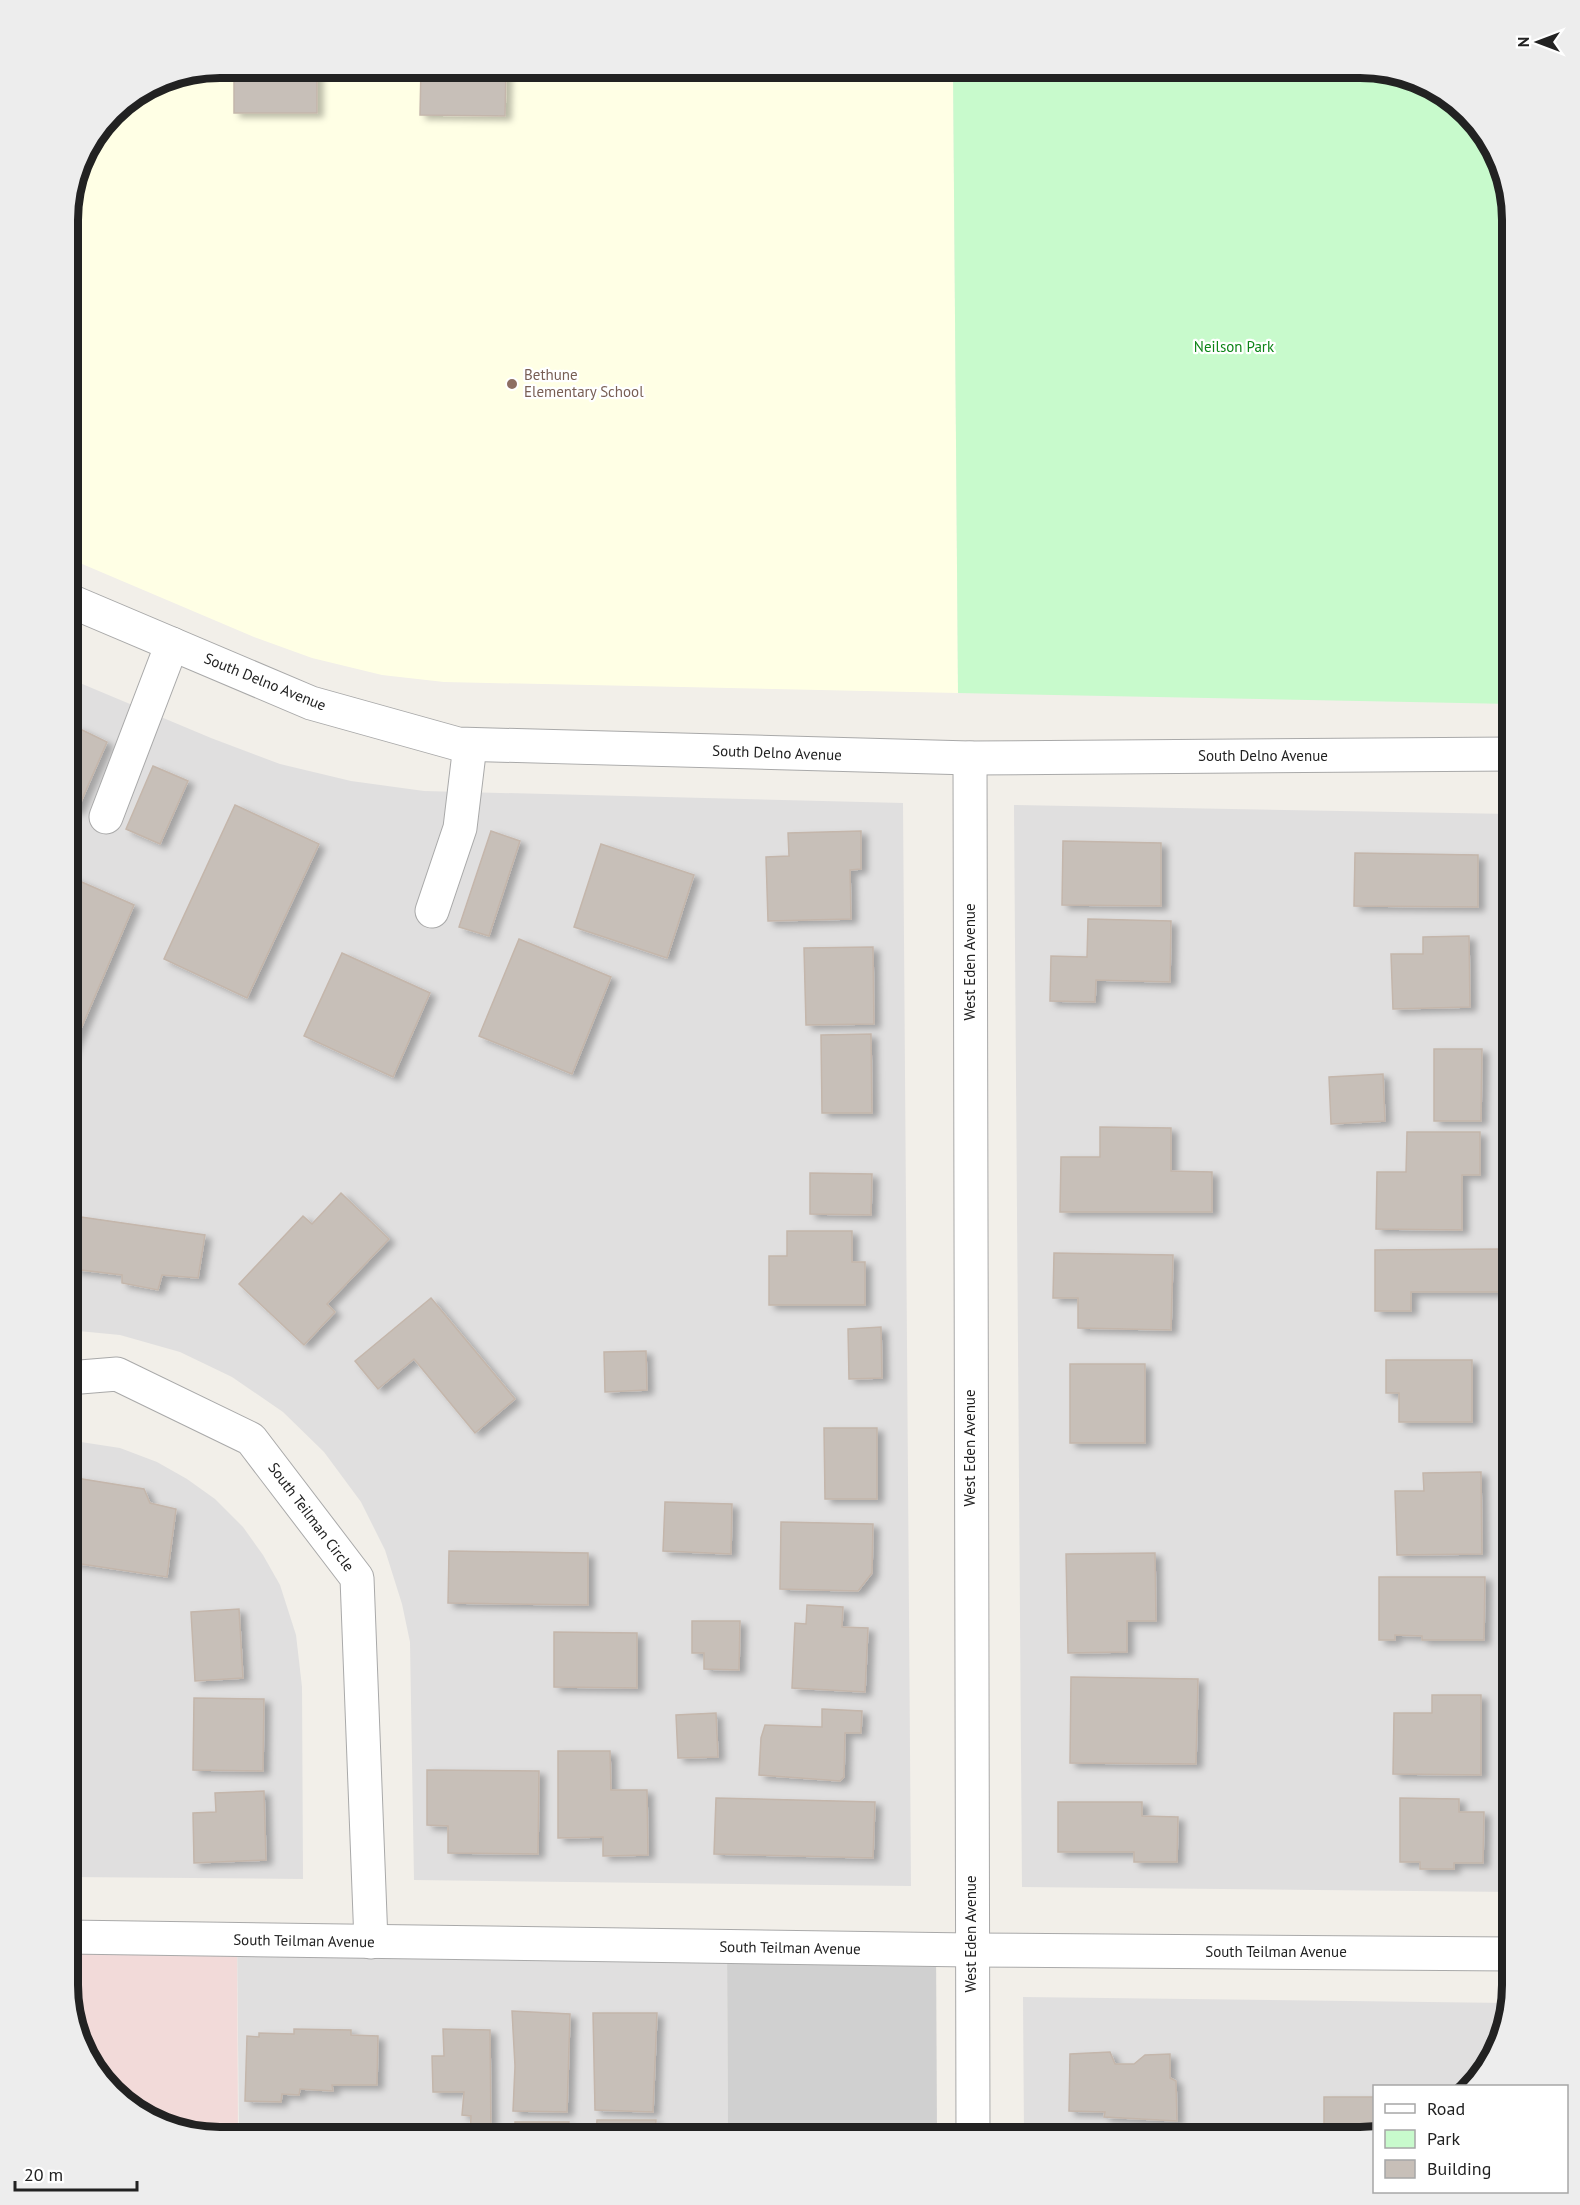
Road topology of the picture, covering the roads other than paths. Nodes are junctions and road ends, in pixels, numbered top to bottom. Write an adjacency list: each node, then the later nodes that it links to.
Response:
1 (78, 604): 2 (street, South Delno Avenue)
2 (172, 644): 3 (street, South Delno Avenue); 6 (street)
3 (470, 745): 5 (street, South Delno Avenue); 7 (street)
4 (1502, 754): 5 (street, South Delno Avenue)
5 (970, 758): 11 (street, West Eden Avenue)
6 (106, 817)
7 (432, 910)
8 (78, 1377): 10 (street, South Teilman Circle)
9 (78, 1937): 10 (street, South Teilman Avenue)
10 (371, 1942): 11 (street, South Teilman Avenue)
11 (970, 1950): 12 (street, South Teilman Avenue); 13 (street, West Eden Avenue)
12 (1502, 1954)
13 (973, 2127)

